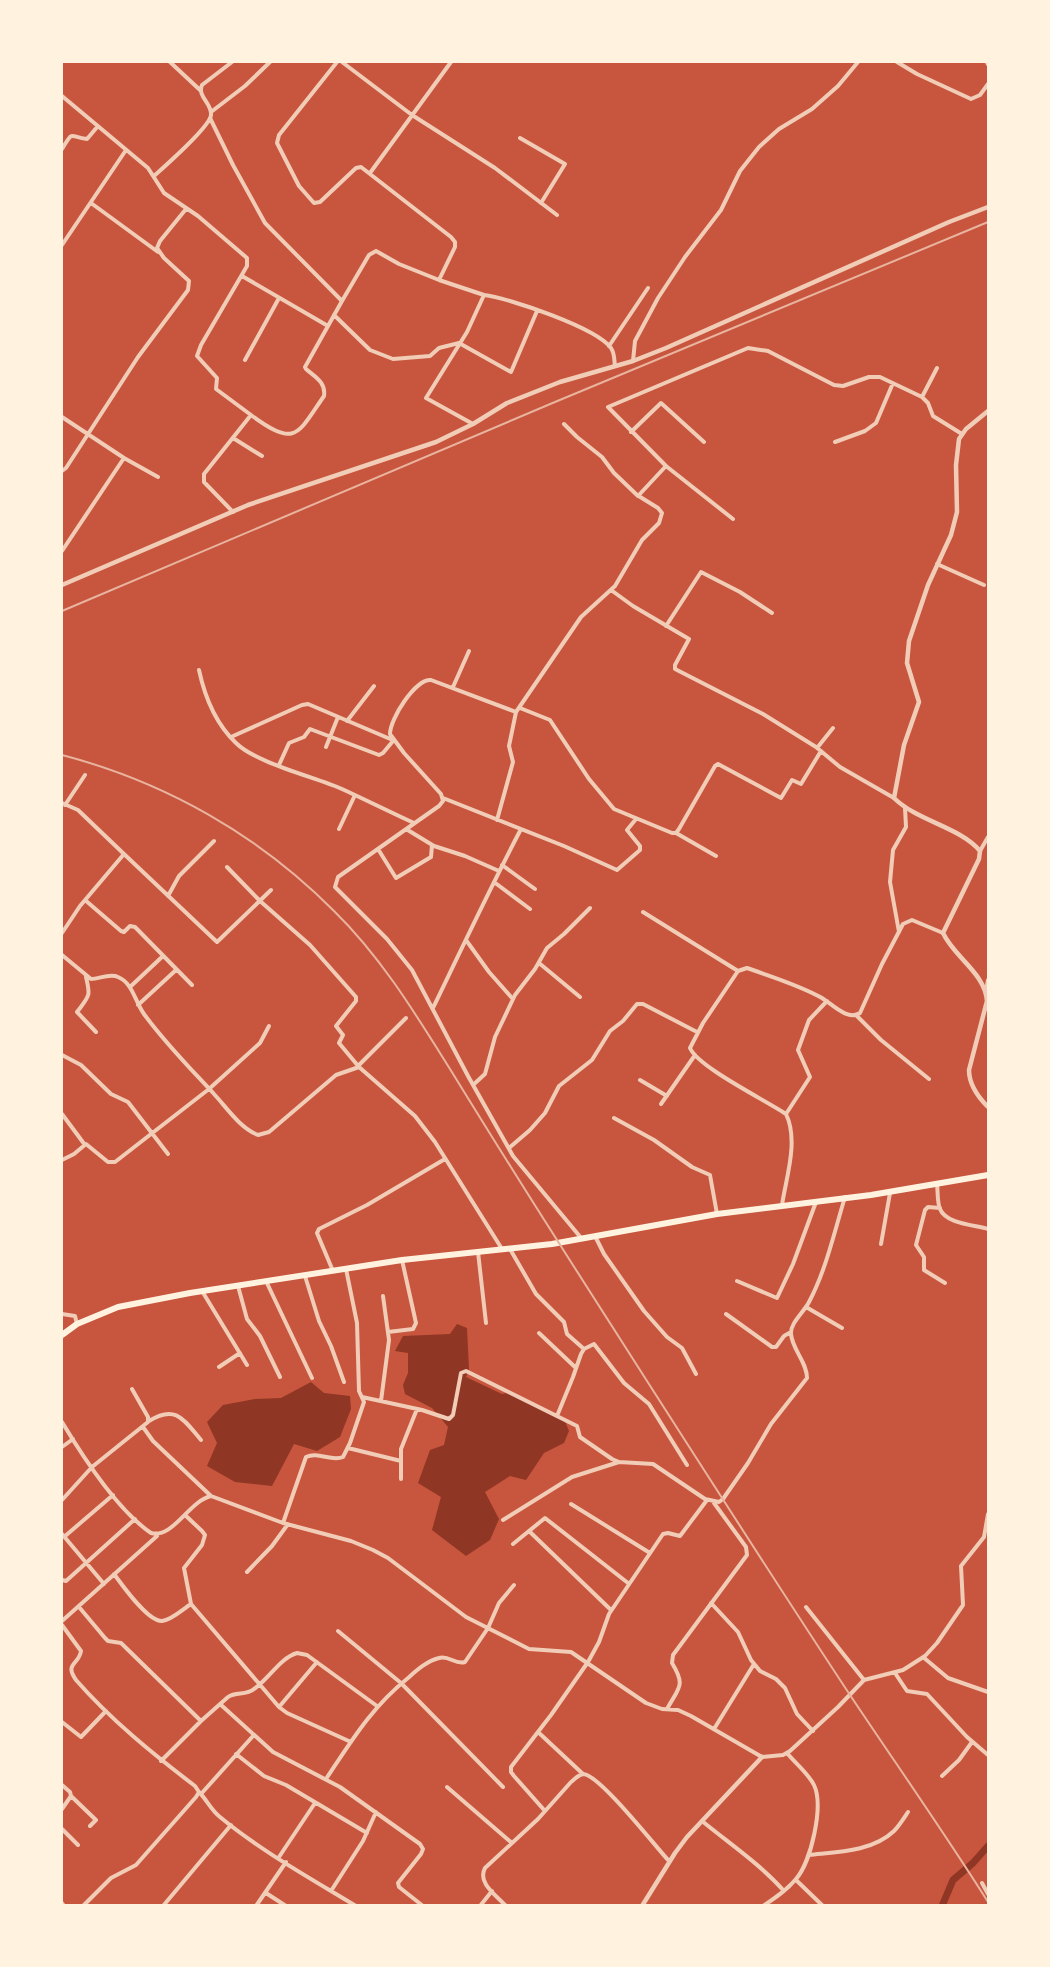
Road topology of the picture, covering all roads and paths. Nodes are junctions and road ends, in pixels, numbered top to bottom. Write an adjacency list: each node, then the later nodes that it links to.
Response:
1 (171, 62): 10 (street)
2 (232, 62): 10 (street)
3 (270, 62): 12 (street)
4 (337, 62): 19 (street)
5 (342, 62): 13 (street)
6 (451, 62): 13 (street)
7 (858, 62): 40 (street)
8 (897, 62): 9 (street)
9 (988, 84)
10 (200, 90): 12 (street)
11 (62, 96): 15 (street)
12 (211, 112): 14 (street)
13 (412, 116): 19 (street); 22 (street)
14 (210, 118): 20 (street); 33 (street)
15 (98, 126): 17 (street); 18 (street)
16 (520, 138): 22 (street)
17 (62, 149)
18 (126, 150): 20 (street); 21 (street)
19 (370, 173): 29 (street)
20 (154, 176): 24 (street)
21 (91, 202): 26 (street); 27 (street)
22 (541, 203): 25 (street)
23 (988, 207): 40 (street)
24 (186, 209): 27 (street); 28 (street)
25 (557, 215)
26 (62, 245)
27 (160, 254): 51 (street)
28 (242, 276): 32 (street); 46 (street)
29 (439, 280): 31 (street); 33 (street)
30 (648, 288): 38 (street)
31 (484, 295): 34 (street); 37 (street)
32 (279, 297): 36 (street); 39 (street)
33 (342, 301): 35 (street)
34 (537, 311): 37 (street); 38 (street)
35 (334, 315): 36 (street); 37 (street)
36 (327, 326): 46 (street)
37 (459, 343): 49 (street)
38 (609, 346): 41 (street)
39 (245, 360)
40 (633, 361): 41 (street)
41 (615, 366): 49 (street)
42 (937, 368): 44 (street)
43 (893, 383): 44 (street); 50 (street); 55 (street)
44 (922, 396): 52 (street)
45 (988, 411): 52 (street)
46 (251, 415): 53 (street)
47 (62, 417): 51 (street)
48 (564, 423): 61 (street)
49 (473, 424): 62 (street)
50 (631, 432): 54 (street); 58 (street)
51 (87, 434): 57 (street); 59 (street)
52 (962, 435): 65 (street)
53 (232, 438): 56 (street); 62 (street)
54 (704, 442)
55 (835, 442)
56 (262, 456)
57 (124, 458): 60 (street); 64 (street)
58 (666, 466): 61 (street); 63 (street)
59 (62, 471)
60 (158, 477)
61 (638, 496): 68 (street)
62 (233, 512): 66 (street)
63 (733, 519)
64 (62, 551)
65 (937, 564): 67 (street); 89 (street)
66 (62, 585)
67 (984, 585)
68 (611, 590): 70 (street); 75 (street)
69 (772, 613): 70 (street)
70 (666, 626): 84 (street)
71 (469, 651): 74 (street)
72 (199, 670): 81 (street)
73 (374, 686): 78 (street)
74 (453, 687): 76 (street); 82 (street)
75 (520, 708): 76 (street); 92 (street)
76 (516, 712): 93 (street)
77 (338, 717): 78 (street); 80 (street); 81 (street)
78 (347, 721): 82 (street)
79 (833, 728): 84 (street)
80 (331, 736): 82 (street); 83 (street); 85 (street)
81 (231, 737): 85 (street)
82 (394, 741): 88 (street)
83 (326, 747)
84 (819, 749): 89 (street); 98 (street)
85 (279, 765): 87 (street)
86 (85, 776): 90 (street)
87 (355, 795): 94 (street); 97 (street)
88 (443, 798): 93 (street); 94 (street)
89 (894, 798): 91 (street)
90 (63, 804): 104 (street)
91 (905, 808): 103 (street); 118 (street)
92 (636, 819): 96 (street); 98 (street)
93 (496, 820): 96 (street)
94 (414, 823): 95 (street)
95 (406, 829): 101 (street); 102 (street)
96 (520, 829): 106 (street)
97 (339, 830)
98 (676, 833): 105 (street)
99 (988, 837): 103 (street)
100 (214, 841): 112 (street)
101 (432, 845): 102 (street); 108 (street)
102 (378, 849): 136 (street)
103 (980, 851): 120 (street)
104 (124, 854): 112 (street); 113 (street)
105 (716, 856)
106 (502, 865): 108 (street); 110 (street)
107 (227, 867): 114 (street)
108 (499, 871): 109 (street)
109 (494, 882): 116 (street); 121 (street)
110 (536, 889)
111 (271, 890): 114 (street)
112 (168, 896): 114 (street)
113 (85, 900): 119 (street); 123 (street)
114 (260, 901): 144 (street)
115 (590, 908): 124 (street)
116 (530, 909)
117 (643, 912): 126 (street)
118 (899, 932): 120 (street); 137 (street)
119 (62, 933)
120 (943, 933): 131 (street)
121 (466, 940): 132 (street); 136 (street)
122 (62, 955): 127 (street)
123 (163, 956): 125 (street); 130 (street)
124 (538, 963): 132 (street); 133 (street)
125 (176, 970): 129 (street); 135 (street)
126 (738, 972): 134 (street); 141 (street)
127 (86, 976): 130 (street); 140 (street)
128 (988, 980): 131 (street)
129 (192, 985)
130 (130, 987): 135 (street)
131 (986, 990): 151 (street)
132 (513, 998): 147 (street)
133 (580, 998)
134 (827, 1001): 137 (street); 153 (street)
135 (138, 1005): 148 (street)
136 (433, 1009): 147 (street)
137 (856, 1015): 145 (street)
138 (406, 1018): 144 (street)
139 (269, 1026): 148 (street)
140 (96, 1032)
141 (698, 1032): 143 (street); 157 (street)
142 (62, 1055): 155 (street)
143 (695, 1055): 149 (street); 153 (street)
144 (359, 1066): 148 (street); 159 (street)
145 (929, 1079)
146 (640, 1080): 149 (street)
147 (473, 1085): 157 (street)
148 (209, 1089): 155 (street)
149 (668, 1096): 150 (street)
150 (662, 1104)
151 (988, 1107)
152 (62, 1114): 156 (street)
153 (786, 1114): 166 (street)
154 (614, 1118): 168 (street)
155 (152, 1134): 156 (street); 158 (street)
156 (85, 1144): 160 (street)
157 (509, 1148): 171 (street)
158 (168, 1154)
159 (445, 1159): 173 (street); 177 (street)
160 (62, 1160)
161 (988, 1176): 162 (highway)
162 (937, 1184): 163 (highway); 167 (street)
163 (890, 1192): 164 (highway); 172 (street)
164 (845, 1197): 165 (highway); 185 (street)
165 (817, 1201): 166 (highway); 180 (street)
166 (782, 1206): 168 (highway)
167 (940, 1208): 169 (street); 181 (street)
168 (717, 1214): 170 (highway)
169 (988, 1229)
170 (595, 1236): 171 (highway); 200 (street)
171 (582, 1239): 173 (highway)
172 (881, 1244)
173 (506, 1249): 174 (highway); 195 (street)
174 (478, 1251): 175 (highway); 188 (street)
175 (402, 1260): 176 (highway); 191 (street)
176 (346, 1269): 177 (highway); 205 (street)
177 (333, 1270): 178 (highway)
178 (305, 1276): 179 (highway); 203 (street)
179 (266, 1281): 182 (highway); 202 (street)
180 (737, 1281)
181 (945, 1283)
182 (238, 1286): 183 (highway); 201 (street)
183 (201, 1291): 189 (highway); 196 (street)
184 (383, 1296): 191 (street)
185 (806, 1307): 190 (street); 192 (street)
186 (62, 1314): 189 (street)
187 (726, 1314): 192 (street)
188 (486, 1323)
189 (76, 1324): 194 (highway)
190 (842, 1328)
191 (388, 1332): 206 (street)
192 (791, 1332): 225 (street)
193 (539, 1333): 199 (street)
194 (62, 1335)
195 (584, 1349): 199 (street); 218 (street)
196 (240, 1353): 197 (street); 198 (street)
197 (247, 1365)
198 (219, 1367)
199 (576, 1368): 208 (street)
200 (696, 1374)
201 (280, 1377)
202 (312, 1378)
203 (344, 1382)
204 (132, 1389): 210 (street)
205 (362, 1397): 206 (street); 215 (street)
206 (381, 1401): 207 (street)
207 (417, 1409): 208 (street); 216 (street)
208 (557, 1416): 217 (street)
209 (62, 1422): 212 (street)
210 (148, 1422): 211 (street); 213 (street)
211 (143, 1427): 219 (street); 222 (street)
212 (73, 1439): 214 (street); 219 (street)
213 (201, 1440)
214 (62, 1447)
215 (348, 1448): 216 (street); 231 (street)
216 (401, 1461): 220 (street)
217 (619, 1462): 224 (street); 230 (street)
218 (687, 1465)
219 (92, 1467): 221 (street); 223 (street)
220 (401, 1479)
221 (113, 1495): 229 (street); 233 (street)
222 (211, 1496): 228 (street); 231 (street)
223 (62, 1500)
224 (707, 1500): 225 (street); 236 (street)
225 (714, 1502): 244 (street)
226 (571, 1504): 236 (street)
227 (988, 1514): 252 (street)
228 (185, 1515): 234 (street); 245 (street)
229 (135, 1519): 234 (street); 237 (street)
230 (503, 1520)
231 (286, 1523): 238 (street); 250 (street)
232 (529, 1531): 235 (street); 241 (street); 248 (street)
233 (63, 1535): 237 (street)
234 (157, 1535): 239 (street)
235 (513, 1544)
236 (650, 1553): 241 (street)
237 (85, 1562): 240 (street); 242 (street)
238 (247, 1572)
239 (114, 1574): 242 (street); 245 (street)
240 (62, 1580)
241 (628, 1583): 248 (street)
242 (104, 1584): 246 (street)
243 (514, 1585): 250 (street)
244 (711, 1603): 255 (street); 264 (street)
245 (191, 1604): 259 (street)
246 (79, 1607): 249 (street); 266 (street)
247 (806, 1607): 257 (street)
248 (611, 1610): 254 (street)
249 (62, 1621): 265 (street)
250 (488, 1628): 254 (street); 258 (street)
251 (338, 1631): 258 (street)
252 (923, 1657): 256 (street); 260 (street)
253 (317, 1662): 259 (street); 262 (street); 263 (street)
254 (588, 1662): 264 (street); 270 (street)
255 (754, 1664): 268 (street); 269 (street)
256 (895, 1673): 257 (street); 273 (street)
257 (864, 1680): 269 (street)
258 (401, 1683): 262 (street); 284 (street)
259 (260, 1685): 261 (street); 263 (street)
260 (988, 1692)
261 (220, 1704): 266 (street); 271 (street)
262 (377, 1706): 272 (street)
263 (279, 1707): 272 (street)
264 (666, 1709): 268 (street)
265 (106, 1712): 267 (street); 278 (street)
266 (201, 1721): 278 (street)
267 (62, 1722)
268 (714, 1729): 277 (street)
269 (813, 1731): 274 (street)
270 (538, 1732): 279 (street); 289 (street)
271 (253, 1736): 275 (street); 281 (street)
272 (351, 1742): 281 (street)
273 (972, 1742): 276 (street); 280 (street)
274 (787, 1753): 277 (street); 299 (street)
275 (236, 1754): 285 (street); 287 (street)
276 (988, 1755)
277 (762, 1757): 292 (street)
278 (161, 1761): 285 (street)
279 (584, 1774): 289 (street); 301 (street)
280 (942, 1776)
281 (326, 1779): 290 (street)
282 (62, 1785): 286 (street)
283 (447, 1787): 297 (street)
284 (503, 1787)
285 (200, 1793): 293 (street); 310 (street)
286 (70, 1796): 288 (street); 294 (street)
287 (315, 1803): 296 (street); 300 (street)
288 (62, 1809)
289 (545, 1811): 297 (street)
290 (376, 1812): 296 (street); 315 (street)
291 (908, 1812): 299 (street)
292 (702, 1821): 301 (street); 307 (street)
293 (231, 1825): 300 (street); 311 (street)
294 (90, 1826)
295 (62, 1829): 298 (street)
296 (367, 1833): 305 (street)
297 (512, 1843): 306 (street)
298 (78, 1845)
299 (808, 1855): 303 (street)
300 (279, 1857): 302 (street)
301 (669, 1860): 318 (street)
302 (286, 1862): 305 (street); 308 (street)
303 (796, 1880): 307 (street); 320 (street)
304 (982, 1883): 309 (street)
305 (332, 1891): 314 (street)
306 (492, 1891): 316 (street); 317 (street)
307 (784, 1891): 319 (street)
308 (266, 1893): 312 (street); 313 (street)
309 (988, 1894)
310 (83, 1905)
311 (163, 1905)
312 (256, 1905)
313 (286, 1905)
314 (356, 1905)
315 (423, 1905)
316 (480, 1905)
317 (506, 1905)
318 (642, 1905)
319 (763, 1905)
320 (823, 1905)

